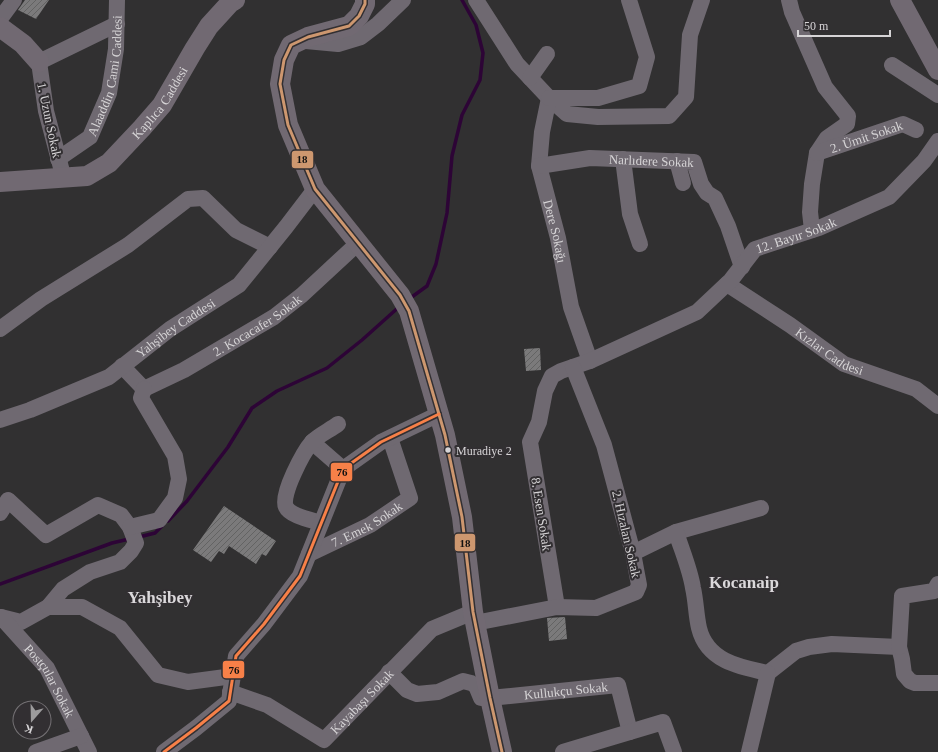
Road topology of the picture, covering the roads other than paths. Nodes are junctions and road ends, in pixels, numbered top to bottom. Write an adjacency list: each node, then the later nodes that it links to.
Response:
1 (14, 0): 11 (street)
2 (118, 0): 12 (street, Alaaddin Cami Caddesi)
3 (235, 0): 29 (main road, Kaplıca Caddesi)
4 (365, 0): 14 (main road)
5 (403, 0): 14 (street)
6 (476, 0): 19 (street)
7 (628, 0): 21 (street)
8 (702, 0): 21 (street)
9 (789, 0): 24 (street)
10 (900, 0): 18 (main road)
11 (0, 19)
12 (117, 24): 16 (street); 25 (street, Alaaddin Cami Caddesi)
13 (0, 28): 16 (main road)
14 (300, 41): 32 (main road)
15 (547, 54): 19 (street)
16 (39, 62): 25 (street, 1. Uzun Sokak)
17 (892, 65): 20 (street)
18 (938, 70)
19 (530, 78): 21 (street)
20 (938, 95)
21 (549, 98): 28 (street, Dere Sokağı)
22 (916, 130): 24 (street, 2. Ümit Sokak)
23 (938, 141): 33 (street, 12. Bayır Sokak)
24 (817, 153): 33 (street)
25 (58, 159): 29 (street, 1. Uzun Sokak)
26 (623, 159): 27 (street, Narlıdere Sokak); 28 (street, Narlıdere Sokak); 35 (street)
27 (677, 161): 31 (street); 37 (street, Narlıdere Sokak)
28 (539, 166): 40 (street, Dere Sokağı)
29 (64, 179): 30 (main road, Kaplıca Caddesi)
30 (0, 182)
31 (683, 183)
32 (314, 189): 34 (main road); 36 (street, Yahşibey Caddesi)
33 (812, 230): 37 (street, 12. Bayır Sokak)
34 (357, 244): 43 (street, 2. Kocacafer Sokak); 45 (main road)
35 (640, 244)
36 (270, 247): 39 (street); 41 (street, Yahşibey Caddesi)
37 (742, 267): 38 (street, 12. Bayır Sokak)
38 (727, 284): 40 (street, 12. Bayır Sokak); 44 (street, Kızlar Caddesi)
39 (0, 329)
40 (590, 361): 42 (street, 12. Bayır Sokak)
41 (122, 366): 43 (street); 46 (street, Yahşibey Caddesi)
42 (573, 367): 56 (street, 2. Hızalan Sokak); 60 (street, 8. Esen Sokak)
43 (144, 389): 54 (street)
44 (938, 406)
45 (439, 414): 48 (street); 62 (main road)
46 (0, 420)
47 (338, 424): 49 (street)
48 (390, 438): 50 (street); 57 (street, 7. Emek Sokak)
49 (312, 442): 50 (street); 53 (street)
50 (343, 469): 53 (street)
51 (761, 508): 55 (street)
52 (0, 513): 54 (street)
53 (321, 523): 57 (street)
54 (130, 528): 59 (street)
55 (676, 532): 56 (street); 65 (street)
56 (633, 553): 60 (street, 2. Hızalan Sokak)
57 (309, 554): 66 (street)
58 (938, 584): 63 (street)
59 (48, 607): 61 (street); 66 (street)
60 (557, 608): 62 (street, 2. Hızalan Sokak)
61 (0, 617): 71 (street, Postçular Sokak)
62 (474, 617): 64 (street, 2. Hızalan Sokak); 69 (main road)
63 (899, 647): 65 (street); 67 (street)
64 (389, 672): 68 (street, Kayabaşı Sokak); 69 (street, Kayabaşı Sokak)
65 (768, 673): 78 (street)
66 (233, 676): 68 (street)
67 (938, 683)
68 (230, 692): 74 (street)
69 (490, 698): 70 (street, Kullukçu Sokak); 75 (main road)
70 (630, 732): 76 (street); 77 (street)
71 (81, 736): 72 (street); 73 (street, Postçular Sokak)
72 (36, 752)
73 (89, 752)
74 (164, 752)
75 (502, 752)
76 (563, 752)
77 (674, 752)
78 (749, 752)

